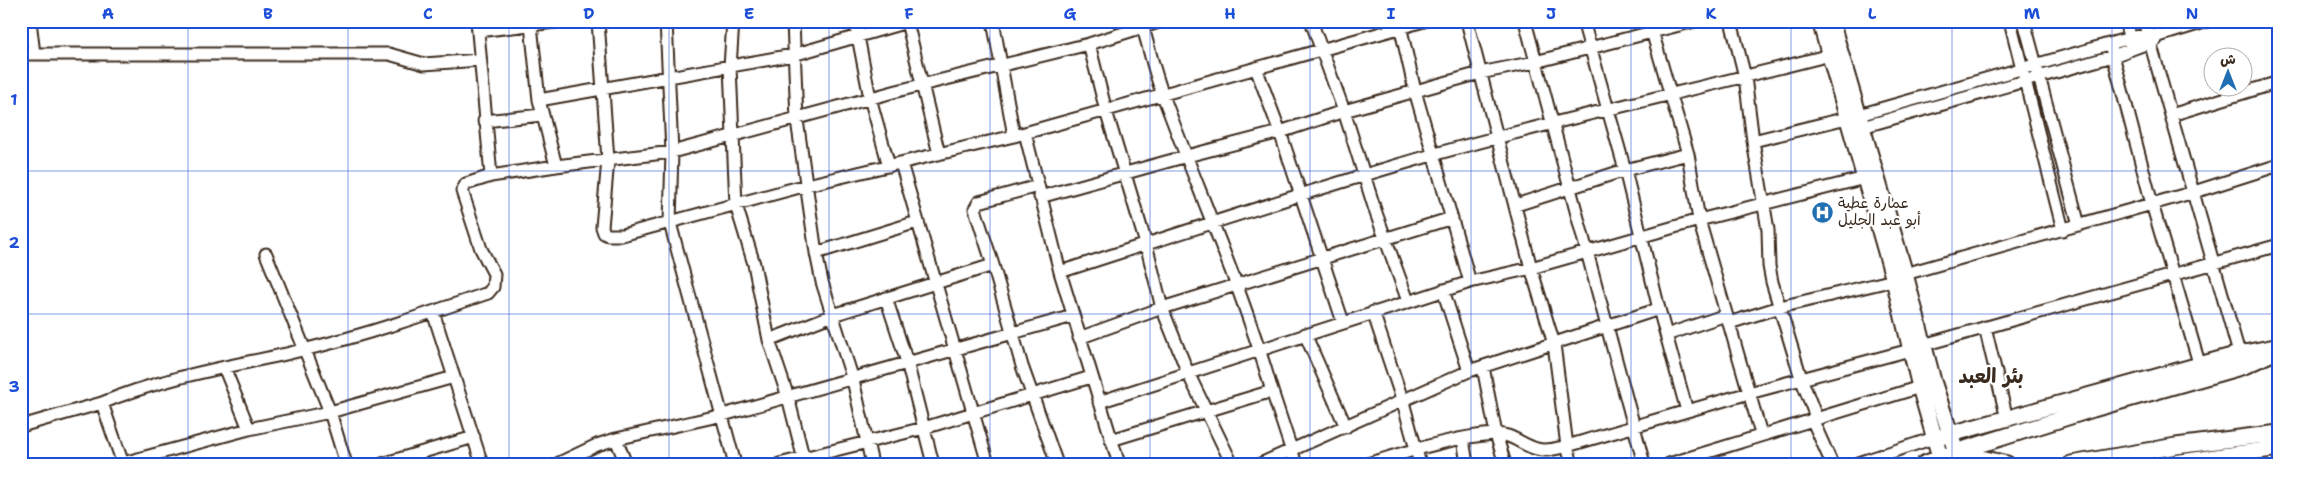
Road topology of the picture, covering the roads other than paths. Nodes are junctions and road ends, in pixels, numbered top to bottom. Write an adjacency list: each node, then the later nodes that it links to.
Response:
1 (30, 21): 38 (street)
2 (564, 21): 26 (street)
3 (598, 21): 55 (street)
4 (666, 21): 51 (street)
5 (733, 21): 45 (street)
6 (792, 21): 39 (street)
7 (855, 21): 30 (street)
8 (908, 21): 30 (street); 54 (street)
9 (993, 21): 44 (street)
10 (1162, 21): 29 (street)
11 (1311, 21): 35 (street)
12 (1424, 21): 25 (street)
13 (1467, 21): 48 (street)
14 (1525, 21): 42 (street)
15 (1583, 21): 34 (street)
16 (1695, 21): 28 (street)
17 (1731, 21): 50 (street)
18 (1820, 21): 40 (main road)
19 (1831, 21): 68 (main road)
20 (2010, 21): 47 (street)
21 (2024, 21): 43 (street)
22 (2125, 21): 33 (street)
23 (2144, 21): 31 (street)
24 (2208, 21): 31 (street)
25 (1399, 24): 35 (street); 56 (street)
26 (531, 25): 27 (street); 60 (street)
27 (478, 26): 41 (street)
28 (1651, 26): 34 (street); 57 (street)
29 (1143, 28): 32 (street); 58 (street)
30 (857, 37): 39 (street); 59 (street)
31 (2149, 39): 33 (street); 65 (street)
32 (1089, 44): 44 (street); 62 (street)
33 (2131, 44): 36 (street)
34 (1590, 46): 42 (street); 61 (street)
35 (1321, 49): 46 (street); 63 (street)
36 (2111, 50): 43 (street); 49 (street); 95 (street)
37 (21, 54): 38 (street)
38 (34, 54): 41 (street)
39 (793, 55): 45 (street); 66 (street)
40 (1830, 55): 50 (street); 68 (main road)
41 (480, 60): 67 (street)
42 (1535, 62): 48 (street); 69 (street)
43 (2036, 64): 47 (street); 49 (street)
44 (1002, 65): 54 (street); 71 (street)
45 (730, 67): 51 (street); 72 (street)
46 (1256, 68): 58 (street); 70 (street)
47 (2023, 68): 52 (street); 68 (street)
48 (1480, 72): 56 (street); 73 (street)
49 (2040, 76): 52 (street); 104 (street)
50 (1745, 77): 57 (street); 74 (street)
51 (667, 78): 55 (street); 75 (street)
52 (2026, 81): 68 (street); 105 (street)
53 (2279, 82): 65 (street)
54 (922, 85): 59 (street); 76 (street)
55 (602, 89): 60 (street); 80 (street)
56 (1415, 91): 63 (street); 78 (street)
57 (1671, 93): 61 (street); 77 (street)
58 (1163, 96): 62 (street); 79 (street)
59 (870, 98): 66 (street); 84 (street)
60 (539, 100): 64 (street)
61 (1608, 110): 69 (street); 85 (street)
62 (1106, 111): 71 (street); 86 (street)
63 (1344, 111): 70 (street); 87 (street)
64 (542, 115): 67 (street); 83 (street)
65 (2171, 115): 93 (street)
66 (797, 120): 72 (street); 90 (street)
67 (484, 121): 88 (street)
68 (1855, 122): 74 (street); 89 (main road); 119 (main road)
69 (1552, 125): 73 (street); 91 (street)
70 (1280, 132): 79 (street); 94 (street)
71 (1020, 134): 76 (street); 92 (street)
72 (733, 137): 75 (street); 96 (street)
73 (1499, 137): 78 (street); 97 (street)
74 (1753, 141): 98 (street)
75 (672, 152): 80 (street); 103 (street)
76 (939, 154): 81 (street)
77 (1688, 154): 85 (street); 100 (street)
78 (1432, 155): 87 (street); 99 (street)
79 (1188, 156): 86 (street); 101 (street)
80 (608, 160): 83 (street); 103 (street)
81 (901, 163): 84 (street); 102 (street)
82 (2279, 164): 93 (street)
83 (556, 166): 88 (street)
84 (889, 166): 90 (street)
85 (1625, 170): 91 (street); 106 (street)
86 (1125, 174): 92 (street); 108 (street)
87 (1364, 175): 94 (street); 107 (street)
88 (491, 176): 129 (street)
89 (1866, 178): 98 (street); 119 (main road)
90 (807, 185): 96 (street); 111 (street)
91 (1569, 187): 97 (street); 110 (street)
92 (1039, 192): 115 (street); 117 (street)
93 (2194, 192): 95 (street); 114 (street)
94 (1301, 196): 101 (street); 113 (street)
95 (2152, 204): 104 (street); 118 (street)
96 (736, 205): 103 (street); 141 (street)
97 (1516, 205): 116 (street)
98 (1762, 205): 100 (street); 126 (street)
99 (1452, 218): 107 (street); 120 (street)
100 (1699, 220): 106 (street); 133 (street)
101 (1212, 221): 108 (street); 122 (street)
102 (917, 222): 111 (street); 121 (street)
103 (670, 223): 172 (street)
104 (2079, 225): 105 (street)
105 (2063, 230): 119 (street)
106 (1641, 237): 110 (street); 128 (street)
107 (1384, 238): 113 (street); 125 (street)
108 (1146, 244): 117 (street); 127 (street)
109 (2279, 245): 114 (street)
110 (1587, 252): 116 (street); 135 (street)
111 (816, 253): 131 (street)
112 (266, 254): 147 (street)
113 (1322, 258): 122 (street); 134 (street)
114 (2214, 263): 118 (street); 148 (street)
115 (993, 264): 121 (street); 137 (street)
116 (1531, 268): 120 (street); 142 (street)
117 (1060, 272): 132 (street)
118 (2174, 274): 136 (street); 153 (street)
119 (1899, 277): 126 (street); 143 (main road)
120 (1470, 282): 123 (street)
121 (936, 283): 124 (street); 144 (street)
122 (1236, 285): 127 (street); 145 (street)
123 (1443, 290): 125 (street); 152 (street)
124 (886, 298): 131 (street); 149 (street)
125 (1408, 301): 130 (street)
126 (1780, 307): 133 (street); 157 (street)
127 (1162, 308): 140 (street); 154 (street)
128 (1659, 309): 135 (street); 139 (street)
129 (433, 312): 147 (street); 155 (street)
130 (1373, 312): 134 (street); 165 (street)
131 (833, 315): 141 (street); 158 (street)
132 (1073, 316): 137 (street); 140 (street)
133 (1728, 319): 139 (street); 161 (street)
134 (1342, 322): 138 (street)
135 (1607, 327): 142 (street); 177 (street)
136 (1985, 327): 143 (street); 174 (street)
137 (1012, 333): 144 (street); 162 (street)
138 (1305, 334): 145 (street); 176 (street)
139 (1666, 335): 169 (street)
140 (1079, 338): 156 (street)
141 (769, 340): 163 (street)
142 (1554, 344): 150 (street); 191 (street)
143 (1916, 348): 157 (street); 159 (main road); 183 (main road)
144 (954, 349): 149 (street); 171 (street)
145 (1260, 349): 154 (street); 160 (street)
146 (2279, 349): 148 (main road)
147 (303, 350): 151 (street); 170 (street)
148 (2241, 360): 153 (main road)
149 (907, 362): 158 (street); 178 (street)
150 (1483, 366): 152 (street); 181 (street)
151 (224, 367): 167 (street); 179 (street)
152 (1469, 371): 165 (street)
153 (2201, 372): 166 (main road)
154 (1188, 373): 164 (street); 168 (street)
155 (454, 377): 170 (street); 184 (street)
156 (1091, 377): 162 (street); 164 (street)
157 (1801, 378): 161 (street); 173 (street)
158 (853, 380): 163 (street); 189 (street)
159 (1920, 387): 173 (street); 186 (main road)
160 (1272, 391): 168 (street); 193 (street)
161 (1749, 393): 169 (street); 182 (street)
162 (1033, 396): 171 (street); 209 (street)
163 (788, 397): 172 (street); 197 (street)
164 (1099, 402): 188 (street)
165 (1403, 402): 176 (street); 192 (street)
166 (2091, 402): 174 (main road); 194 (main road)
167 (102, 403): 175 (street); 198 (street)
168 (1207, 411): 188 (street); 211 (street)
169 (1687, 411): 177 (street)
170 (330, 412): 179 (street); 199 (street)
171 (972, 413): 178 (street); 208 (street)
172 (723, 415): 187 (street); 204 (street)
173 (1814, 418): 182 (street); 221 (street)
174 (2007, 419): 183 (main road)
175 (21, 426)
176 (1346, 427): 193 (street)
177 (1634, 427): 191 (street); 219 (street)
178 (924, 428): 189 (street); 207 (street)
179 (249, 429): 198 (street)
180 (2279, 433): 190 (main road)
181 (1496, 434): 185 (street); 191 (street); 217 (street)
182 (1761, 434): 220 (street)
183 (1950, 434): 186 (main road); 194 (main road)
184 (474, 437): 196 (street); 201 (street)
185 (1463, 438): 192 (street); 216 (street)
186 (1934, 438): 195 (main road); 222 (street)
187 (616, 439): 202 (street); 203 (street)
188 (1111, 440): 210 (street)
189 (867, 443): 197 (street); 206 (street)
190 (2269, 444): 225 (main road); 226 (main road)
191 (1568, 446): 218 (street)
192 (1416, 449): 214 (street); 215 (street)
193 (1291, 451): 212 (street); 213 (street)
194 (1956, 452): 195 (main road); 224 (main road)
195 (1940, 457): 223 (main road)
196 (410, 460): 200 (street)
197 (804, 460): 205 (street)
198 (123, 464)
199 (346, 464)
200 (382, 464)
201 (482, 464)
202 (557, 464)
203 (626, 464)
204 (735, 464)
205 (779, 464)
206 (872, 464)
207 (933, 464)
208 (988, 464)
209 (1057, 464)
210 (1119, 464)
211 (1232, 464)
212 (1260, 464)
213 (1296, 464)
214 (1366, 464)
215 (1420, 464)
216 (1467, 464)
217 (1505, 464)
218 (1572, 464)
219 (1644, 464)
220 (1668, 464)
221 (1832, 464)
222 (1855, 464)
223 (1924, 464)
224 (2007, 464)
225 (2071, 464)
226 (2170, 464)

